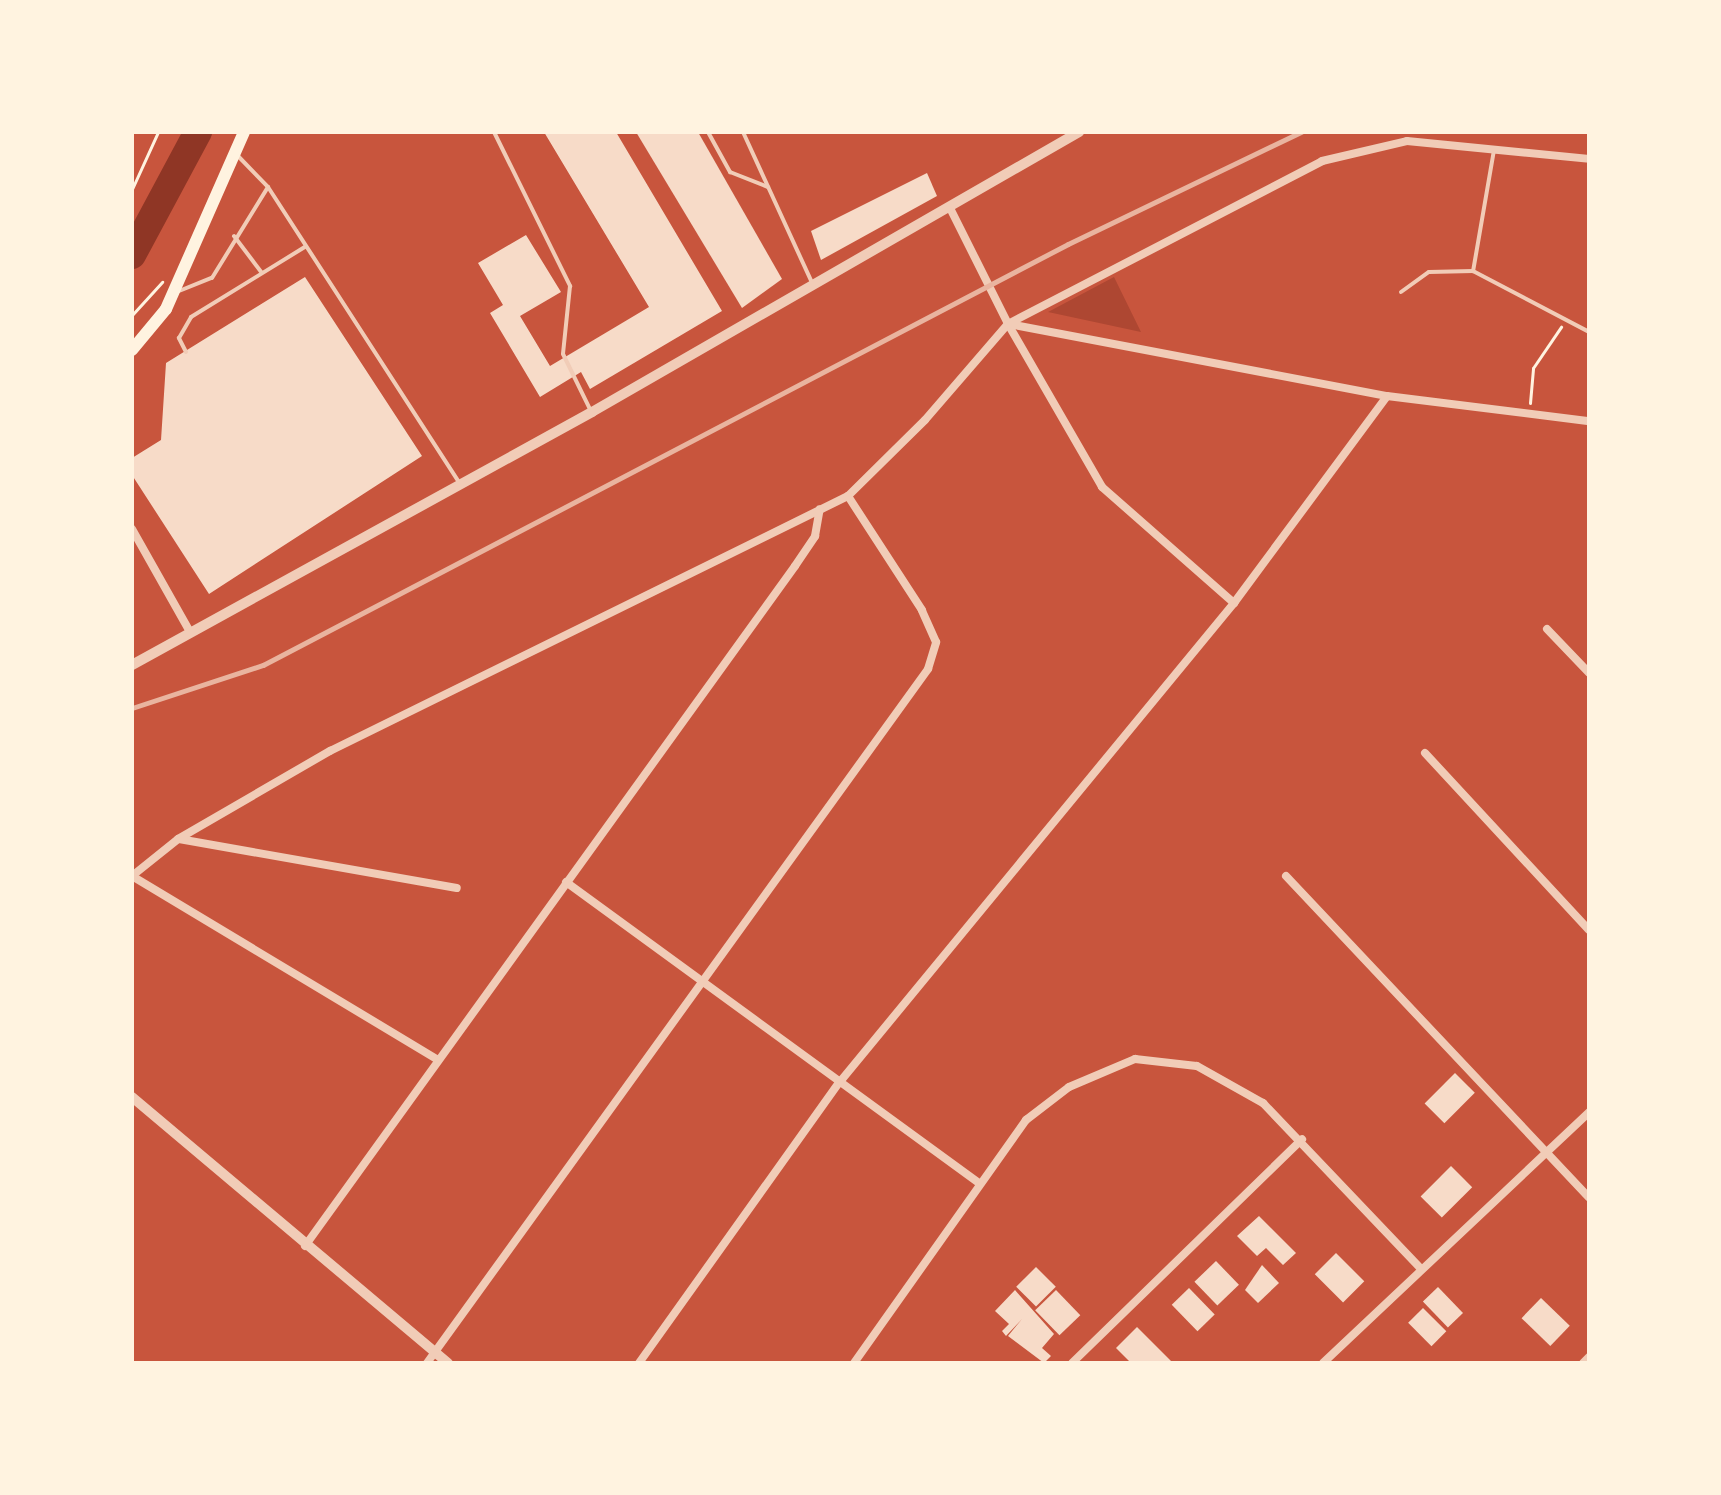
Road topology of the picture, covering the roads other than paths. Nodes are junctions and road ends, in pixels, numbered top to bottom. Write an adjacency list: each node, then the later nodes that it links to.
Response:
1 (244, 132): 7 (main road)
2 (494, 132): 24 (lane)
3 (708, 132): 10 (lane)
4 (743, 132): 10 (lane)
5 (1078, 132): 11 (street)
6 (1494, 150): 8 (street); 14 (lane); 19 (street)
7 (235, 153): 9 (lane); 18 (main road)
8 (1589, 159)
9 (268, 187): 12 (lane); 13 (lane)
10 (768, 187): 16 (lane)
11 (950, 208): 16 (street); 19 (street)
12 (234, 236): 15 (lane); 18 (lane)
13 (305, 247): 15 (lane); 26 (lane)
14 (1473, 271): 17 (lane); 20 (lane)
15 (262, 273): 22 (lane)
16 (813, 286): 24 (street)
17 (1401, 292)
18 (173, 294): 21 (main road)
19 (1008, 324): 23 (street); 27 (street); 30 (street)
20 (1589, 332)
21 (132, 350)
22 (186, 352)
23 (1387, 396): 25 (street); 30 (street)
24 (592, 412): 26 (street)
25 (1589, 421)
26 (458, 481): 32 (street)
27 (848, 496): 28 (street); 42 (street)
28 (820, 509): 36 (street); 39 (street)
29 (132, 529): 32 (street)
30 (1234, 603): 44 (street)
31 (1547, 629): 34 (street)
32 (189, 630): 33 (street)
33 (132, 665)
34 (1589, 673)
35 (1425, 753): 41 (street)
36 (178, 839): 37 (street); 40 (street)
37 (132, 876): 43 (street)
38 (1286, 876): 48 (street)
39 (566, 882): 42 (street); 43 (street)
40 (457, 888)
41 (1589, 930)
42 (701, 985): 44 (street); 53 (street)
43 (436, 1059): 51 (street)
44 (839, 1083): 49 (street); 57 (street)
45 (132, 1097): 51 (street)
46 (1589, 1112): 48 (street)
47 (1302, 1139): 49 (street); 52 (street); 59 (street)
48 (1547, 1152): 50 (street); 52 (street)
49 (979, 1183): 58 (street)
50 (1589, 1197)
51 (305, 1246): 53 (street)
52 (1420, 1268): 60 (street)
53 (435, 1352): 55 (street); 56 (street)
54 (1589, 1357): 61 (street)
55 (427, 1363)
56 (448, 1363)
57 (639, 1363)
58 (854, 1363)
59 (1072, 1363)
60 (1323, 1363)
61 (1583, 1363)

